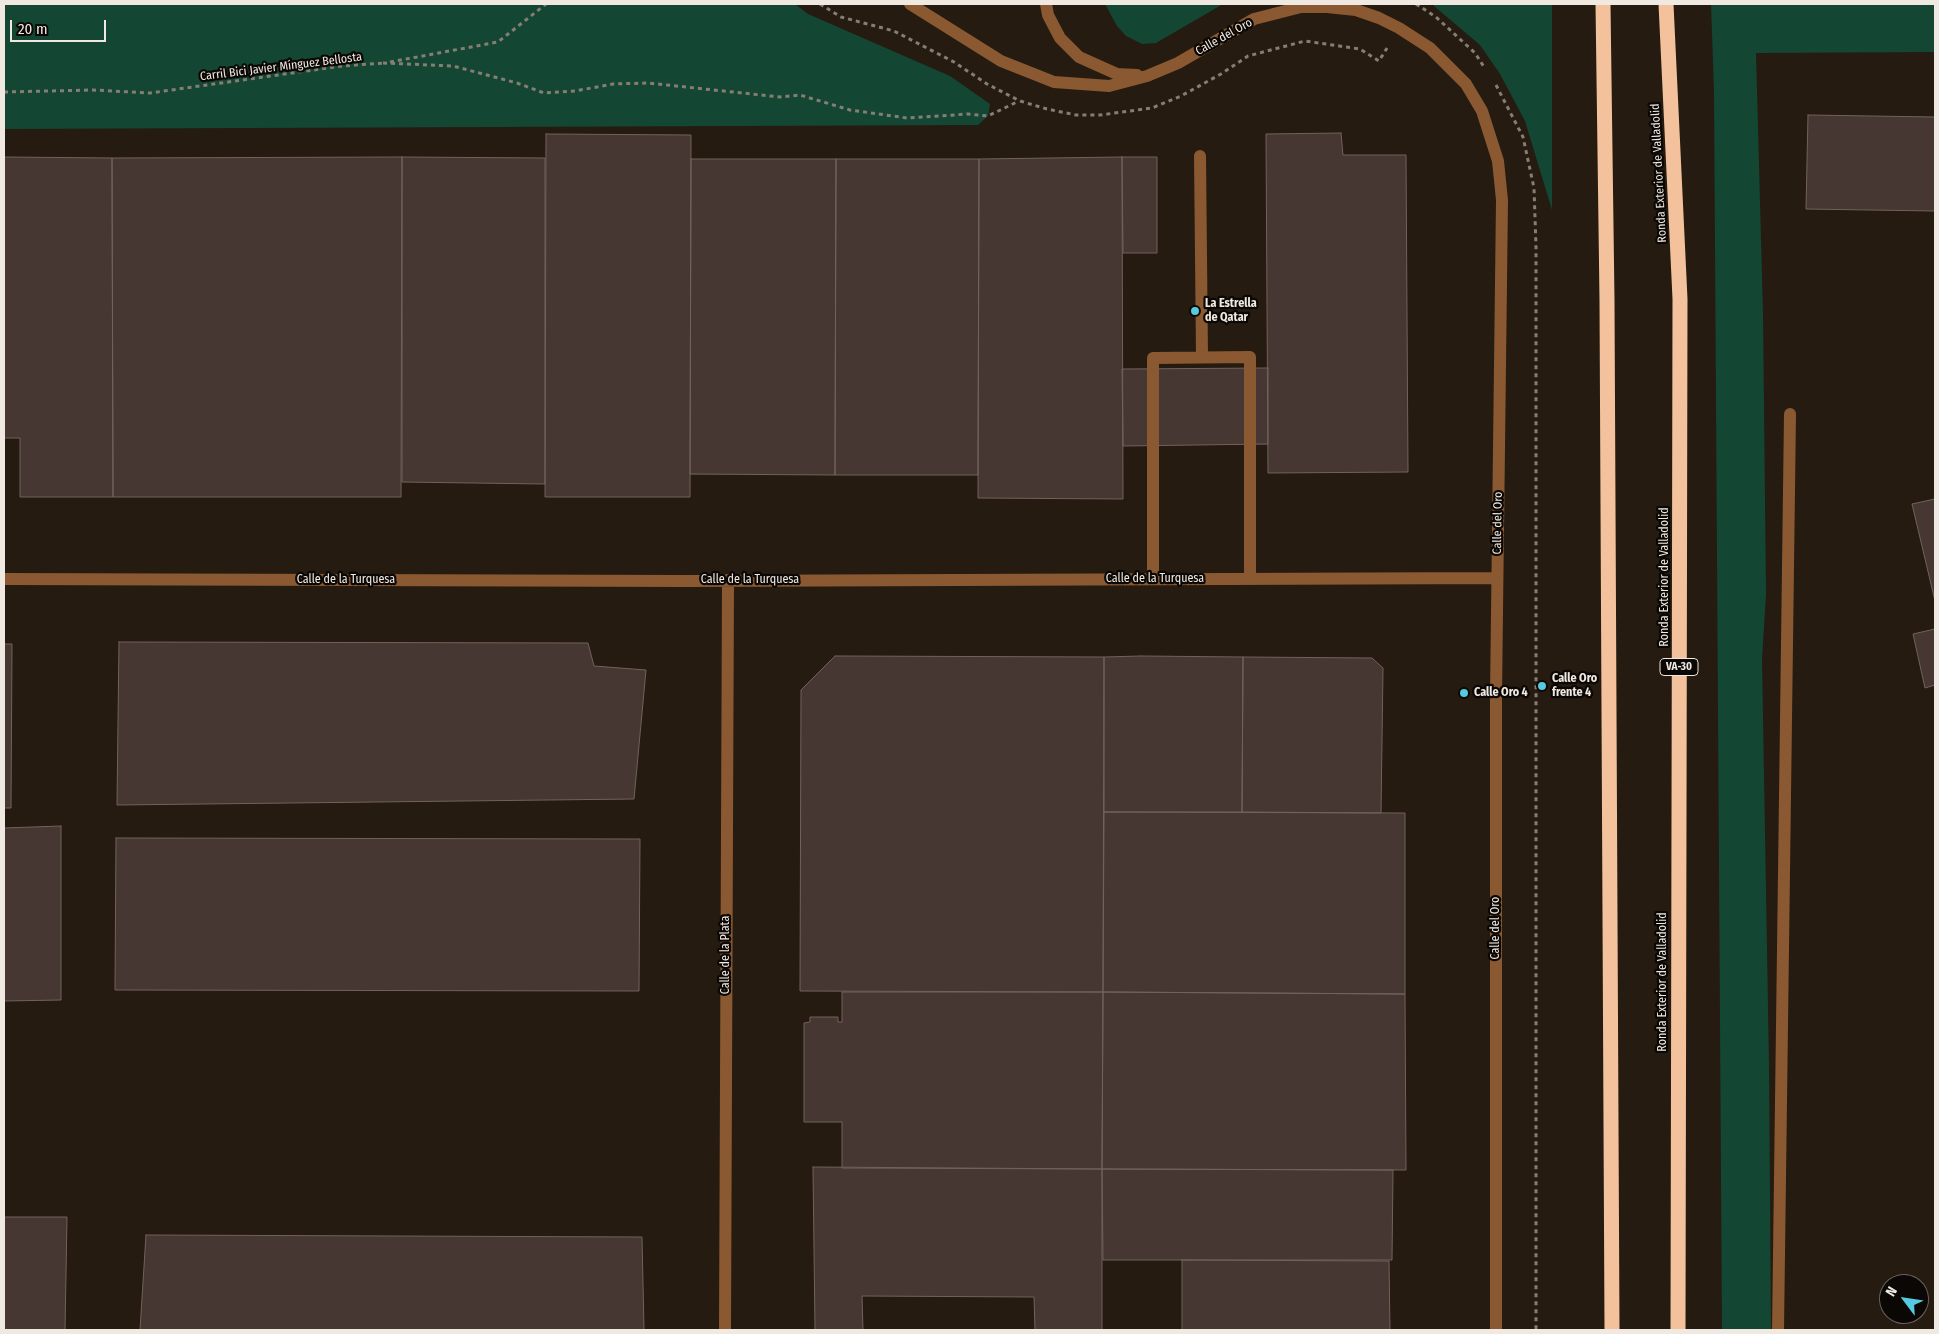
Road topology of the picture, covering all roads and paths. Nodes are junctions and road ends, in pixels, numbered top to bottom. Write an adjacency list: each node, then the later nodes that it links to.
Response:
1 (546, 4): 7 (path, Carril Bici Javier Mínguez Bellosta)
2 (910, 4): 9 (street, Calle del Oro)
3 (1046, 4): 9 (street, Calle del Oro)
4 (1416, 4): 8 (path)
5 (1603, 4): 24 (highway)
6 (1666, 4): 25 (highway, Ronda Exterior de Valladolid / VA-30)
7 (383, 63): 11 (path, Carril Bici Javier Mínguez Bellosta); 12 (path)
8 (1485, 68)
9 (1147, 76): 16 (street, Calle del Oro)
10 (1495, 83): 23 (path)
11 (4, 92)
12 (1020, 101)
13 (1200, 156): 14 (street)
14 (1202, 358): 18 (street); 19 (street)
15 (1790, 414): 26 (street)
16 (1497, 578): 19 (street, Calle de la Turquesa); 22 (street, Calle del Oro)
17 (4, 579): 20 (street, Calle de la Turquesa)
18 (1153, 579): 19 (street, Calle de la Turquesa); 20 (street, Calle de la Turquesa)
19 (1250, 579)
20 (728, 580): 21 (street, Calle de la Plata)
21 (725, 1330)
22 (1496, 1330)
23 (1536, 1330)
24 (1612, 1330)
25 (1678, 1330)
26 (1778, 1330)

